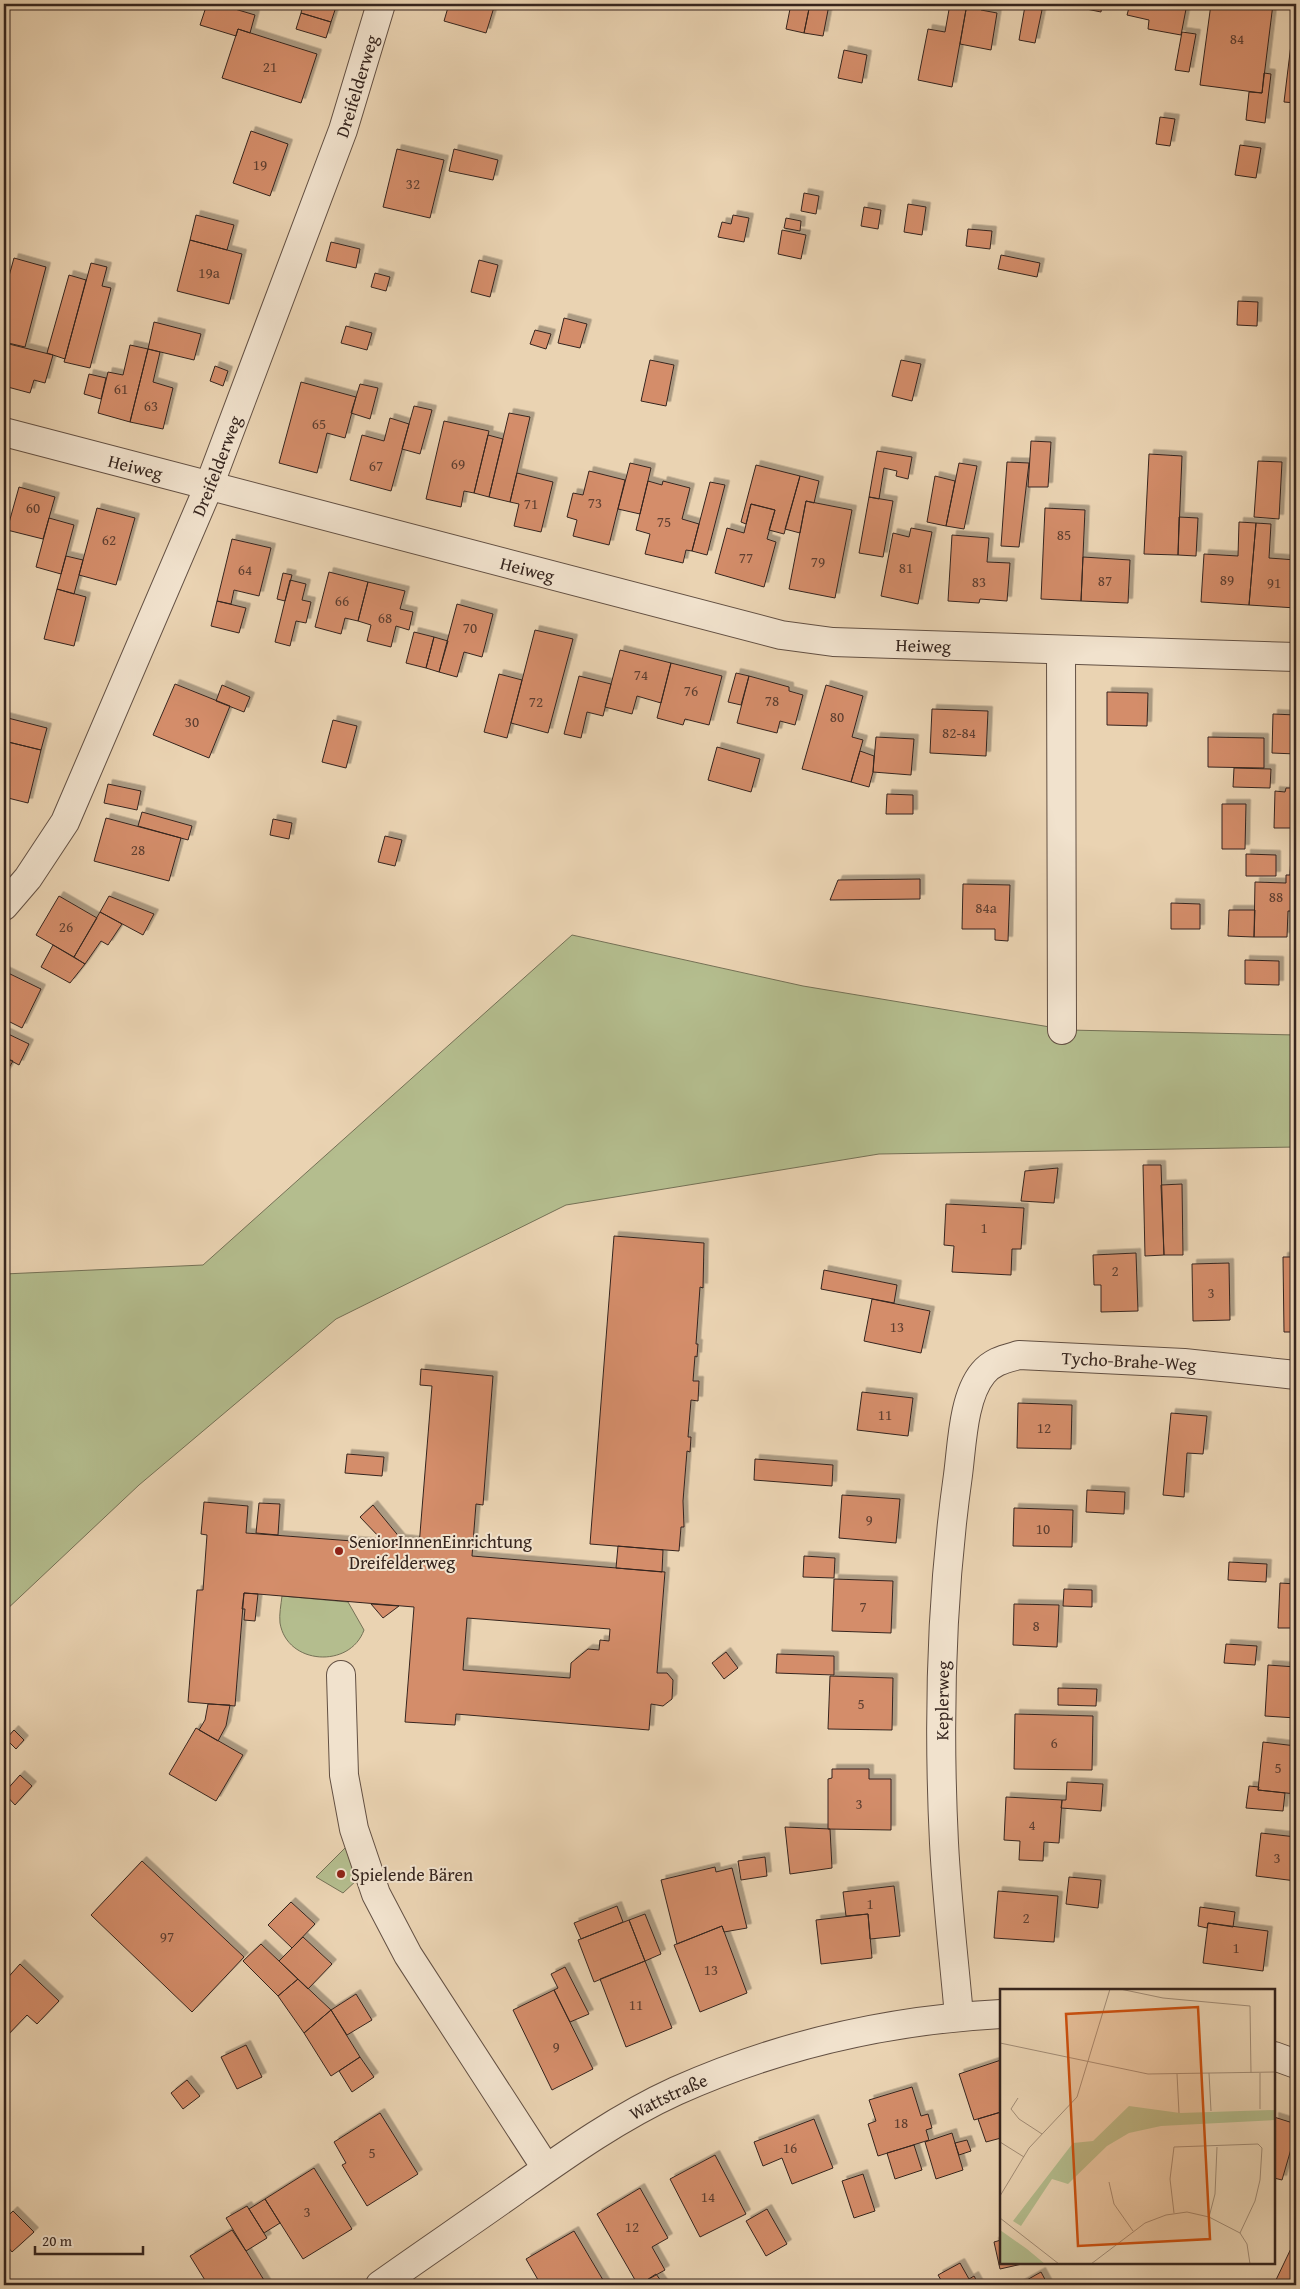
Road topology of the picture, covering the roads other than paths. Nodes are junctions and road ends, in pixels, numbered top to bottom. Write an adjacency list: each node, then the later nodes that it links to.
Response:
1 (381, 4): 3 (street, Dreifelderweg)
2 (4, 432): 3 (street, Heiweg)
3 (209, 486): 4 (street, Heiweg); 6 (street, Dreifelderweg)
4 (1061, 650): 5 (street, Heiweg); 7 (street)
5 (1296, 656)
6 (4, 906)
7 (1062, 1030)
8 (1296, 1375): 9 (street, Tycho-Brahe-Weg)
9 (975, 1388): 12 (street, Keplerweg)
10 (341, 1676): 15 (street)
11 (1000, 2014): 12 (street, Wattstraße)
12 (959, 2016): 15 (street, Wattstraße)
13 (1275, 2056): 14 (street)
14 (1296, 2064)
15 (546, 2168): 16 (street, Wattstraße)
16 (380, 2285)

